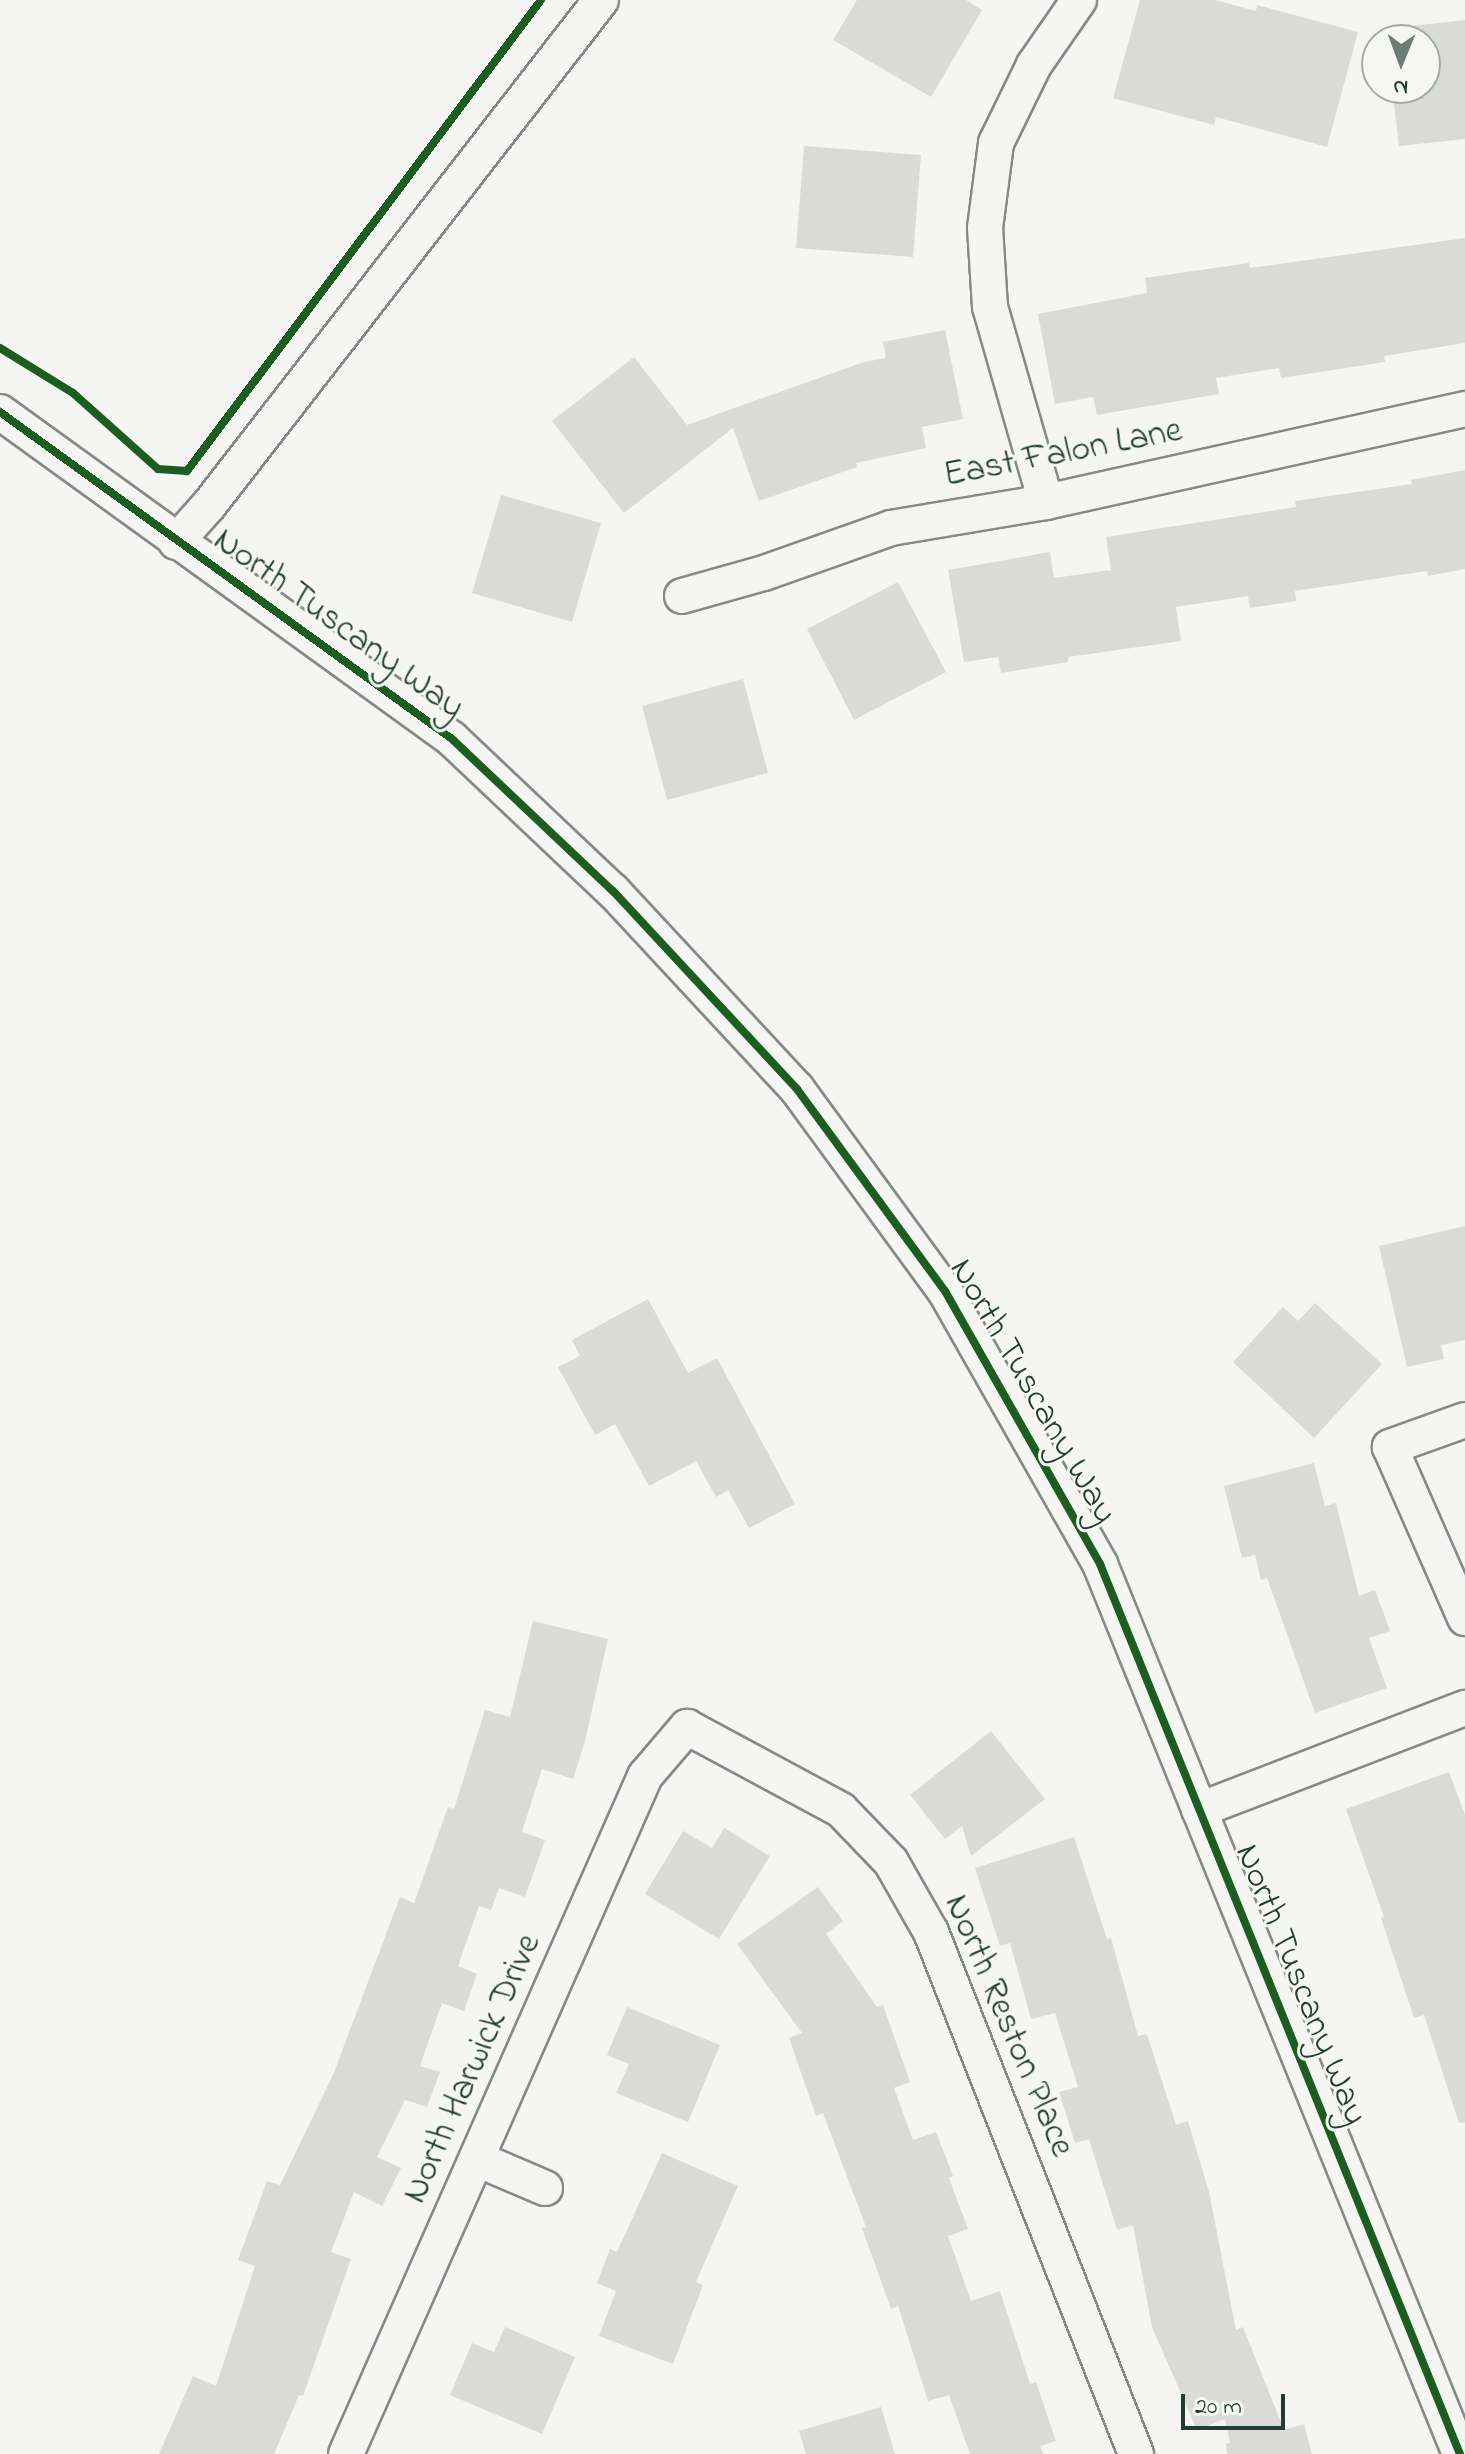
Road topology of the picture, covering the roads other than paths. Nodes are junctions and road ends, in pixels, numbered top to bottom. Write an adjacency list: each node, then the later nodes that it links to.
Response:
1 (601, 0): 6 (street)
2 (1079, 0): 5 (street)
3 (1465, 409): 5 (street, East Falon Lane)
4 (0, 412): 6 (street, North Tuscany Way)
5 (1046, 502): 7 (street, East Falon Lane)
6 (176, 542): 12 (street, North Tuscany Way)
7 (682, 596)
8 (1465, 1420): 9 (street)
9 (1465, 1618)
10 (1465, 1708): 12 (street)
11 (687, 1727): 13 (street, North Harwick Drive); 16 (street, North Reston Place)
12 (1199, 1810): 17 (street, North Tuscany Way)
13 (477, 2159): 14 (street); 15 (street, North Harwick Drive)
14 (545, 2188)
15 (346, 2454)
16 (1136, 2454)
17 (1460, 2454)

